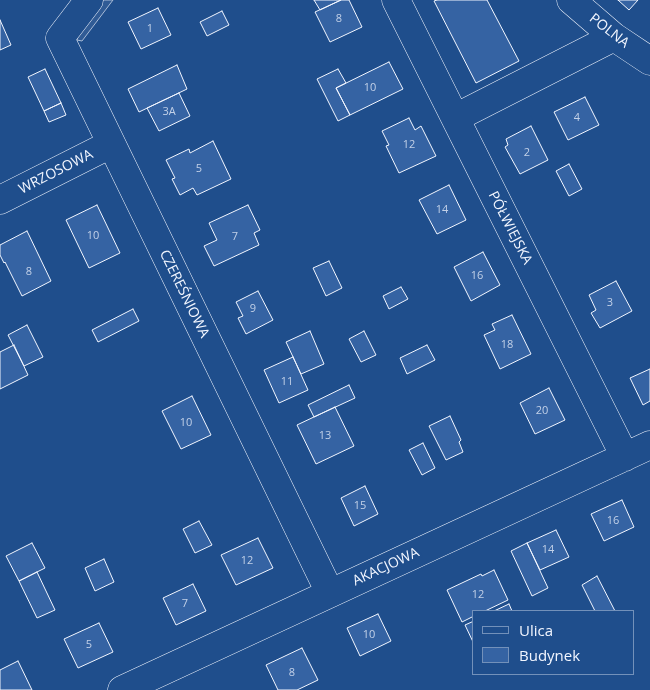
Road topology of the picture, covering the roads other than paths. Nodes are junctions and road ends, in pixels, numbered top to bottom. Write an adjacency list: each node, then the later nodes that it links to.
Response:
1 (89, 0): 7 (street, CZEREŚNIOWA)
2 (396, 0): 6 (street, PÓŁWIEJSKA)
3 (571, 0): 4 (street, POLNA)
4 (614, 37): 5 (street, POLNA); 6 (street)
5 (650, 61)
6 (455, 118): 10 (street, PÓŁWIEJSKA)
7 (112, 144): 8 (street, WRZOSOWA); 11 (street, CZEREŚNIOWA)
8 (0, 200)
9 (650, 445): 10 (street, AKACJOWA)
10 (625, 457): 11 (street, AKACJOWA)
11 (330, 594): 12 (street, AKACJOWA)
12 (122, 690)

